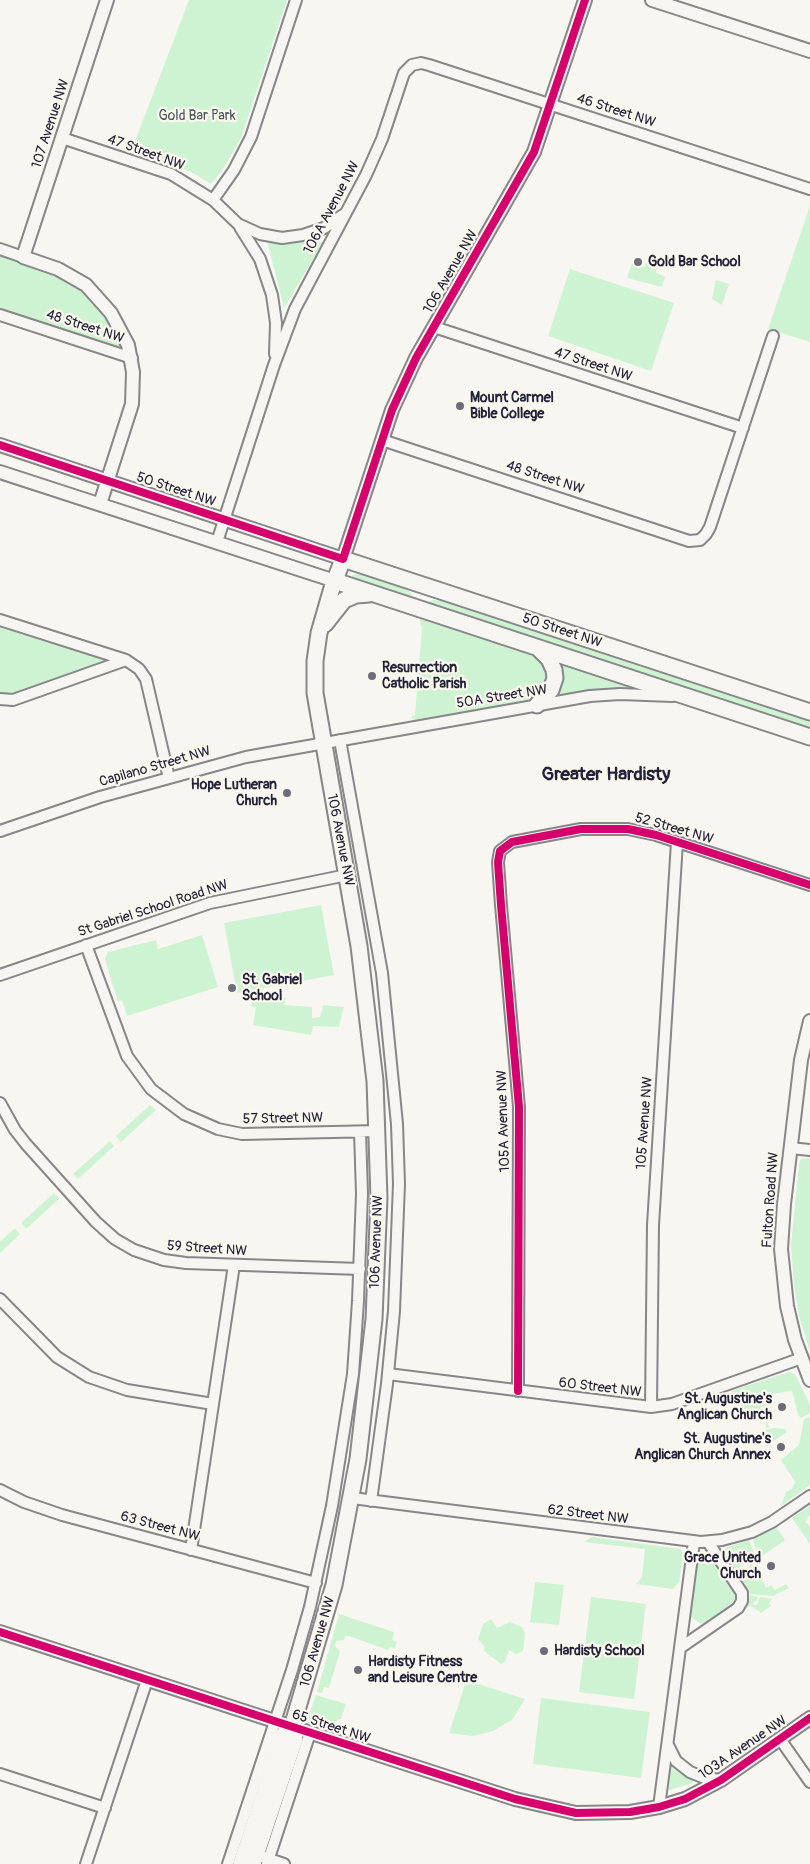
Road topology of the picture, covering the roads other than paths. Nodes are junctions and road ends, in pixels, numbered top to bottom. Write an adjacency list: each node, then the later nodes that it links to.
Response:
1 (107, 0): 8 (street, 107 Avenue NW)
2 (296, 0): 10 (street)
3 (585, 0): 7 (street, 106 Avenue NW)
4 (652, 0): 5 (street)
5 (810, 52)
6 (412, 65): 7 (street, 46 Street NW); 11 (street, 106A Avenue NW)
7 (551, 104): 9 (street, 46 Street NW); 16 (street, 106 Avenue NW)
8 (62, 138): 10 (street, 47 Street NW); 14 (street, 107 Avenue NW)
9 (810, 189)
10 (213, 200): 12 (street, 47 Street NW)
11 (347, 211): 12 (street, 47 Street NW); 19 (street, 106A Avenue NW)
12 (238, 224): 19 (street, 106A Avenue NW)
13 (0, 249): 14 (street, 48 Street NW)
14 (23, 257): 18 (street, 48 Street NW)
15 (0, 316): 18 (street, 48 Street NW)
16 (434, 327): 20 (street, 47 Street NW); 21 (street, 106 Avenue NW)
17 (773, 336): 20 (street)
18 (132, 358): 24 (street)
19 (274, 365): 26 (street, 106A Avenue NW)
20 (743, 428): 21 (street, 48 Street NW)
21 (382, 440): 28 (street, 106 Avenue NW)
22 (0, 445): 24 (street, 50 Street NW)
23 (0, 472): 25 (street, 50 Street NW)
24 (107, 480): 25 (street); 26 (street, 50 Street NW)
25 (100, 504): 27 (street, 50 Street NW)
26 (225, 519): 27 (street, 106A Avenue NW); 28 (street, 50 Street NW)
27 (217, 542): 29 (street, 50 Street NW)
28 (343, 559): 29 (main road, 106 Avenue NW); 38 (main road, 50 Street NW)
29 (335, 581): 30 (main road, 50 Street NW); 32 (main road, 106 Avenue NW)
30 (376, 594): 32 (main road); 33 (main road, 50 Street NW)
31 (0, 620): 34 (street)
32 (319, 633): 41 (main road, 106 Avenue NW)
33 (538, 648): 35 (main road, 50 Street NW); 37 (main road)
34 (126, 660): 36 (street); 42 (street)
35 (688, 697): 37 (street, 50A Street NW); 39 (main road, 50 Street NW)
36 (0, 699)
37 (537, 706): 40 (street, 50A Street NW)
38 (810, 712)
39 (810, 737)
40 (340, 740): 41 (street, 50A Street NW); 60 (street, 106 Avenue NW)
41 (322, 743): 42 (street, Capilano Street NW); 46 (main road, 106 Avenue NW)
42 (169, 778): 43 (street, Capilano Street NW)
43 (0, 831)
44 (677, 842): 45 (street, 52 Street NW); 47 (street, 52 Street NW); 64 (street, 105 Avenue NW)
45 (500, 851): 62 (street, 105A Avenue NW)
46 (347, 876): 48 (street, St Gabriel School Road NW); 52 (main road, 106 Avenue NW)
47 (810, 885)
48 (86, 945): 49 (street, St Gabriel School Road NW); 53 (street, 57 Street NW)
49 (0, 975)
50 (810, 1021): 54 (street, Fulton Road NW)
51 (0, 1104): 56 (street, 59 Street NW)
52 (378, 1131): 53 (street, 57 Street NW); 67 (main road, 106 Avenue NW)
53 (360, 1132): 57 (street, 106 Avenue NW)
54 (790, 1148): 55 (street); 59 (street, Fulton Road NW)
55 (810, 1150)
56 (234, 1265): 57 (street, 59 Street NW); 63 (street)
57 (360, 1269): 72 (street, 106 Avenue NW)
58 (0, 1299): 63 (street)
59 (802, 1358): 61 (street, Fulton Road NW); 64 (street, 60 Street NW)
60 (388, 1374): 62 (street, 60 Street NW); 68 (street, 106 Avenue NW)
61 (810, 1380)
62 (518, 1391): 64 (street, 60 Street NW)
63 (213, 1404): 71 (street)
64 (651, 1407)
65 (0, 1490): 71 (street, 63 Street NW)
66 (810, 1496): 70 (street, 62 Street NW)
67 (352, 1498): 68 (street, 62 Street NW); 78 (main road, 106 Avenue NW)
68 (371, 1501): 69 (street, 62 Street NW)
69 (694, 1542): 70 (street, 62 Street NW); 74 (street)
70 (708, 1542): 74 (street)
71 (191, 1550): 72 (street, 63 Street NW)
72 (316, 1583): 77 (street, 106 Avenue NW)
73 (0, 1632): 75 (street, 65 Street NW)
74 (680, 1648): 81 (street)
75 (147, 1680): 77 (street, 65 Street NW); 86 (street)
76 (810, 1718): 80 (street, 103A Avenue NW)
77 (275, 1722): 78 (street, 65 Street NW); 87 (street, 106 Avenue NW)
78 (292, 1727): 79 (street, 65 Street NW); 87 (main road, 106 Avenue NW)
79 (310, 1733): 85 (street, 65 Street NW); 87 (street)
80 (780, 1739): 83 (street, 103A Avenue NW); 84 (street)
81 (668, 1745): 83 (street, 103A Avenue NW); 85 (street)
82 (0, 1774): 86 (street)
83 (721, 1780): 85 (street, 103A Avenue NW)
84 (810, 1782)
85 (659, 1807)
86 (105, 1808): 88 (street)
87 (252, 1858): 89 (street); 90 (street)
88 (86, 1864)
89 (228, 1864)
90 (284, 1864)

